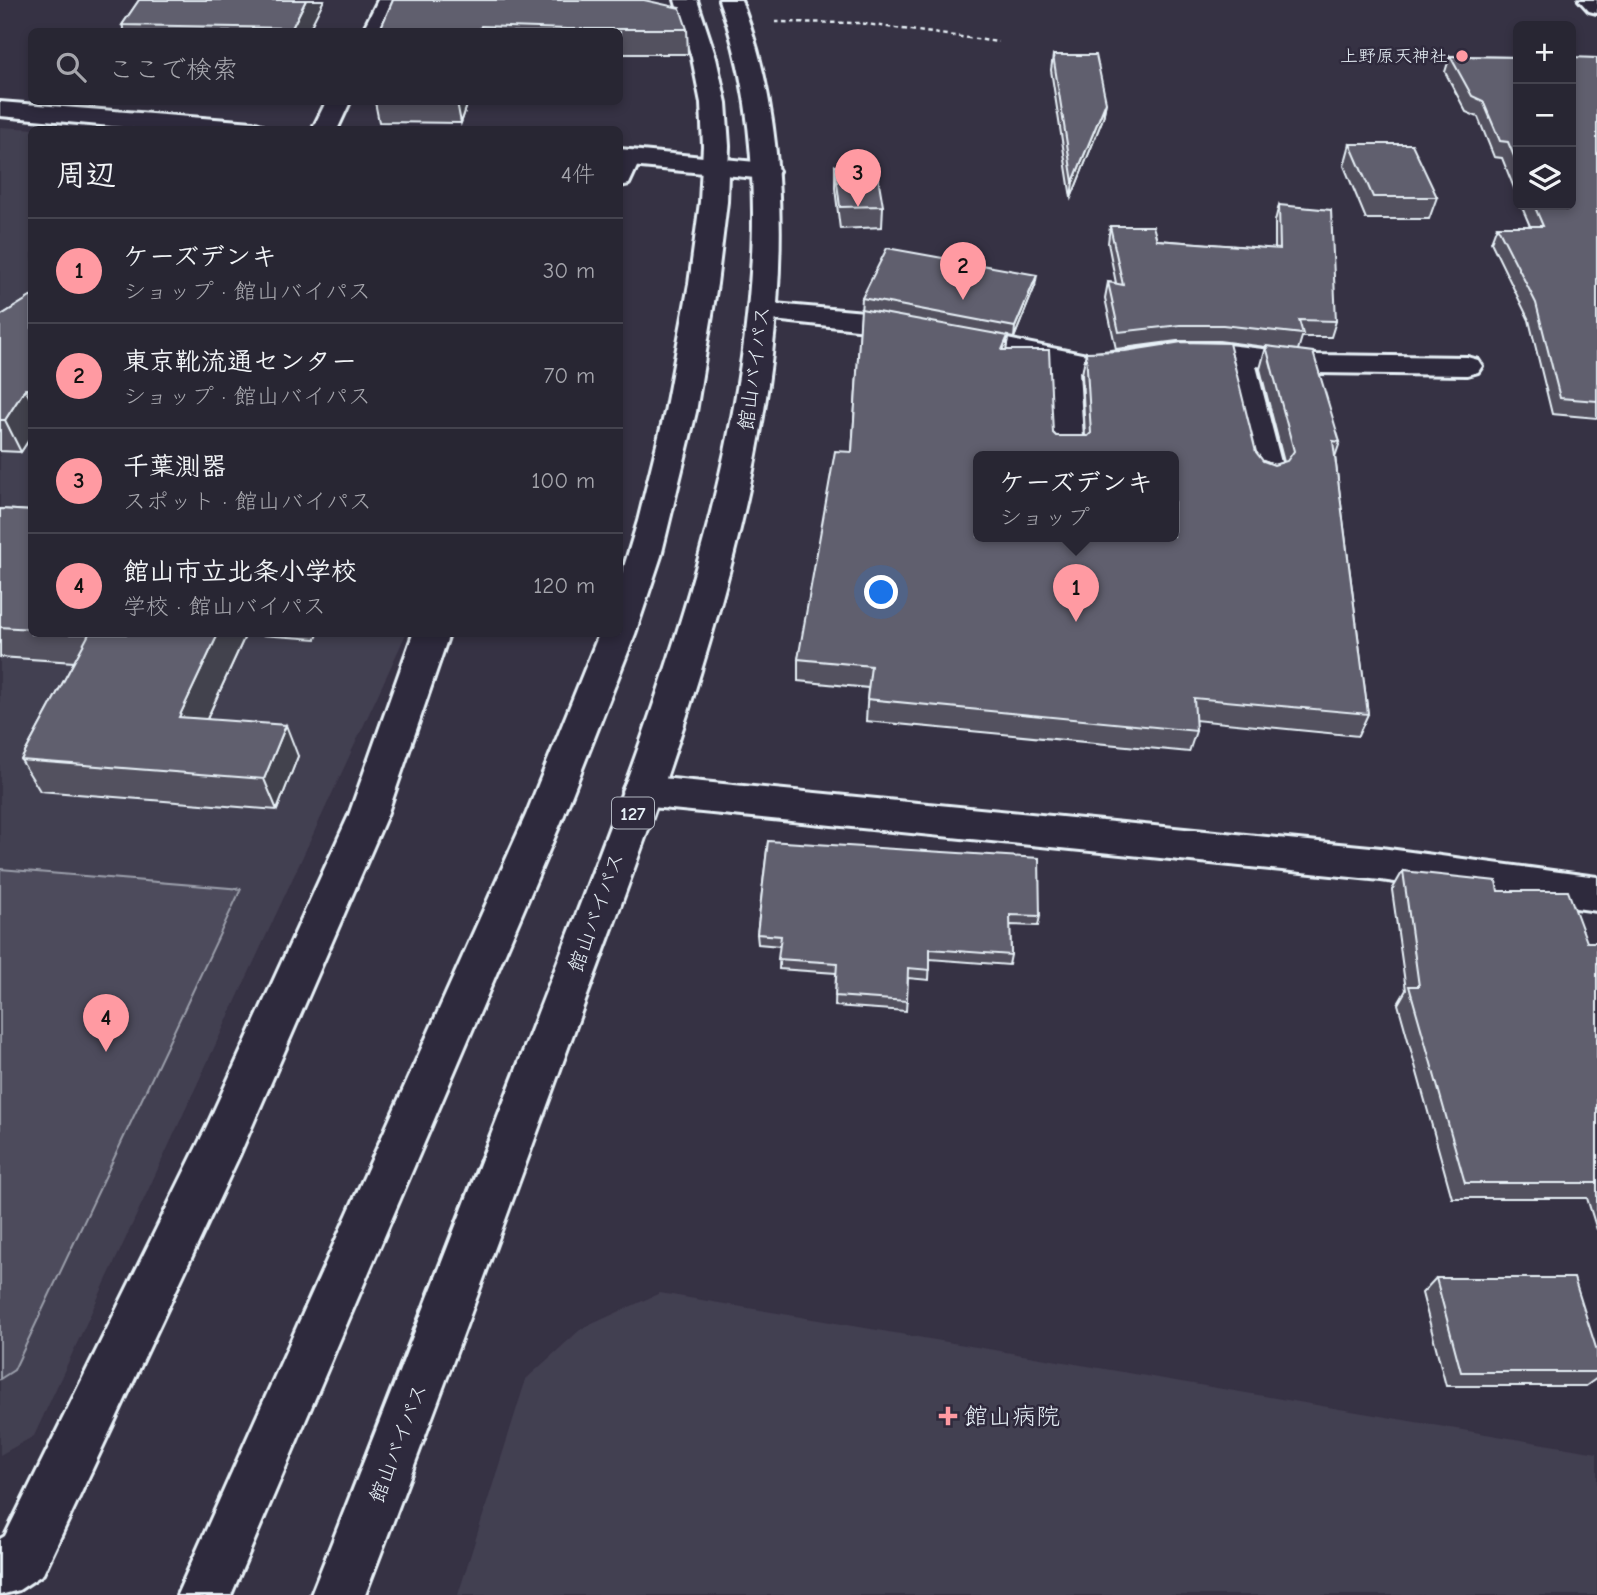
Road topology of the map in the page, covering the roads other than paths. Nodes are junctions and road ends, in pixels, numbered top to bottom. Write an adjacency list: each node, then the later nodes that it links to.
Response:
1 (389, 0): 6 (main road)
2 (686, 0): 12 (main road)
3 (1590, 0): 4 (main road)
4 (1597, 6)
5 (735, 12): 13 (main road, 館山バイパス / 127)
6 (375, 28)
7 (336, 105): 10 (main road)
8 (0, 109): 9 (main road)
9 (205, 126)
10 (326, 126)
11 (623, 164): 12 (main road)
12 (714, 166): 13 (main road); 20 (main road)
13 (766, 171): 14 (main road, 館山バイパス / 127)
14 (763, 312): 16 (main road); 23 (main road, 館山バイパス / 127)
15 (1238, 355): 16 (main road); 17 (main road); 19 (main road)
16 (1063, 360): 18 (main road)
17 (1467, 366)
18 (1068, 451)
19 (1268, 474)
20 (623, 616)
21 (430, 637): 25 (main road)
22 (616, 637): 26 (main road)
23 (641, 791): 24 (main road); 27 (main road, 館山バイパス / 127)
24 (1597, 894)
25 (0, 1571)
26 (204, 1595)
27 (338, 1595)

